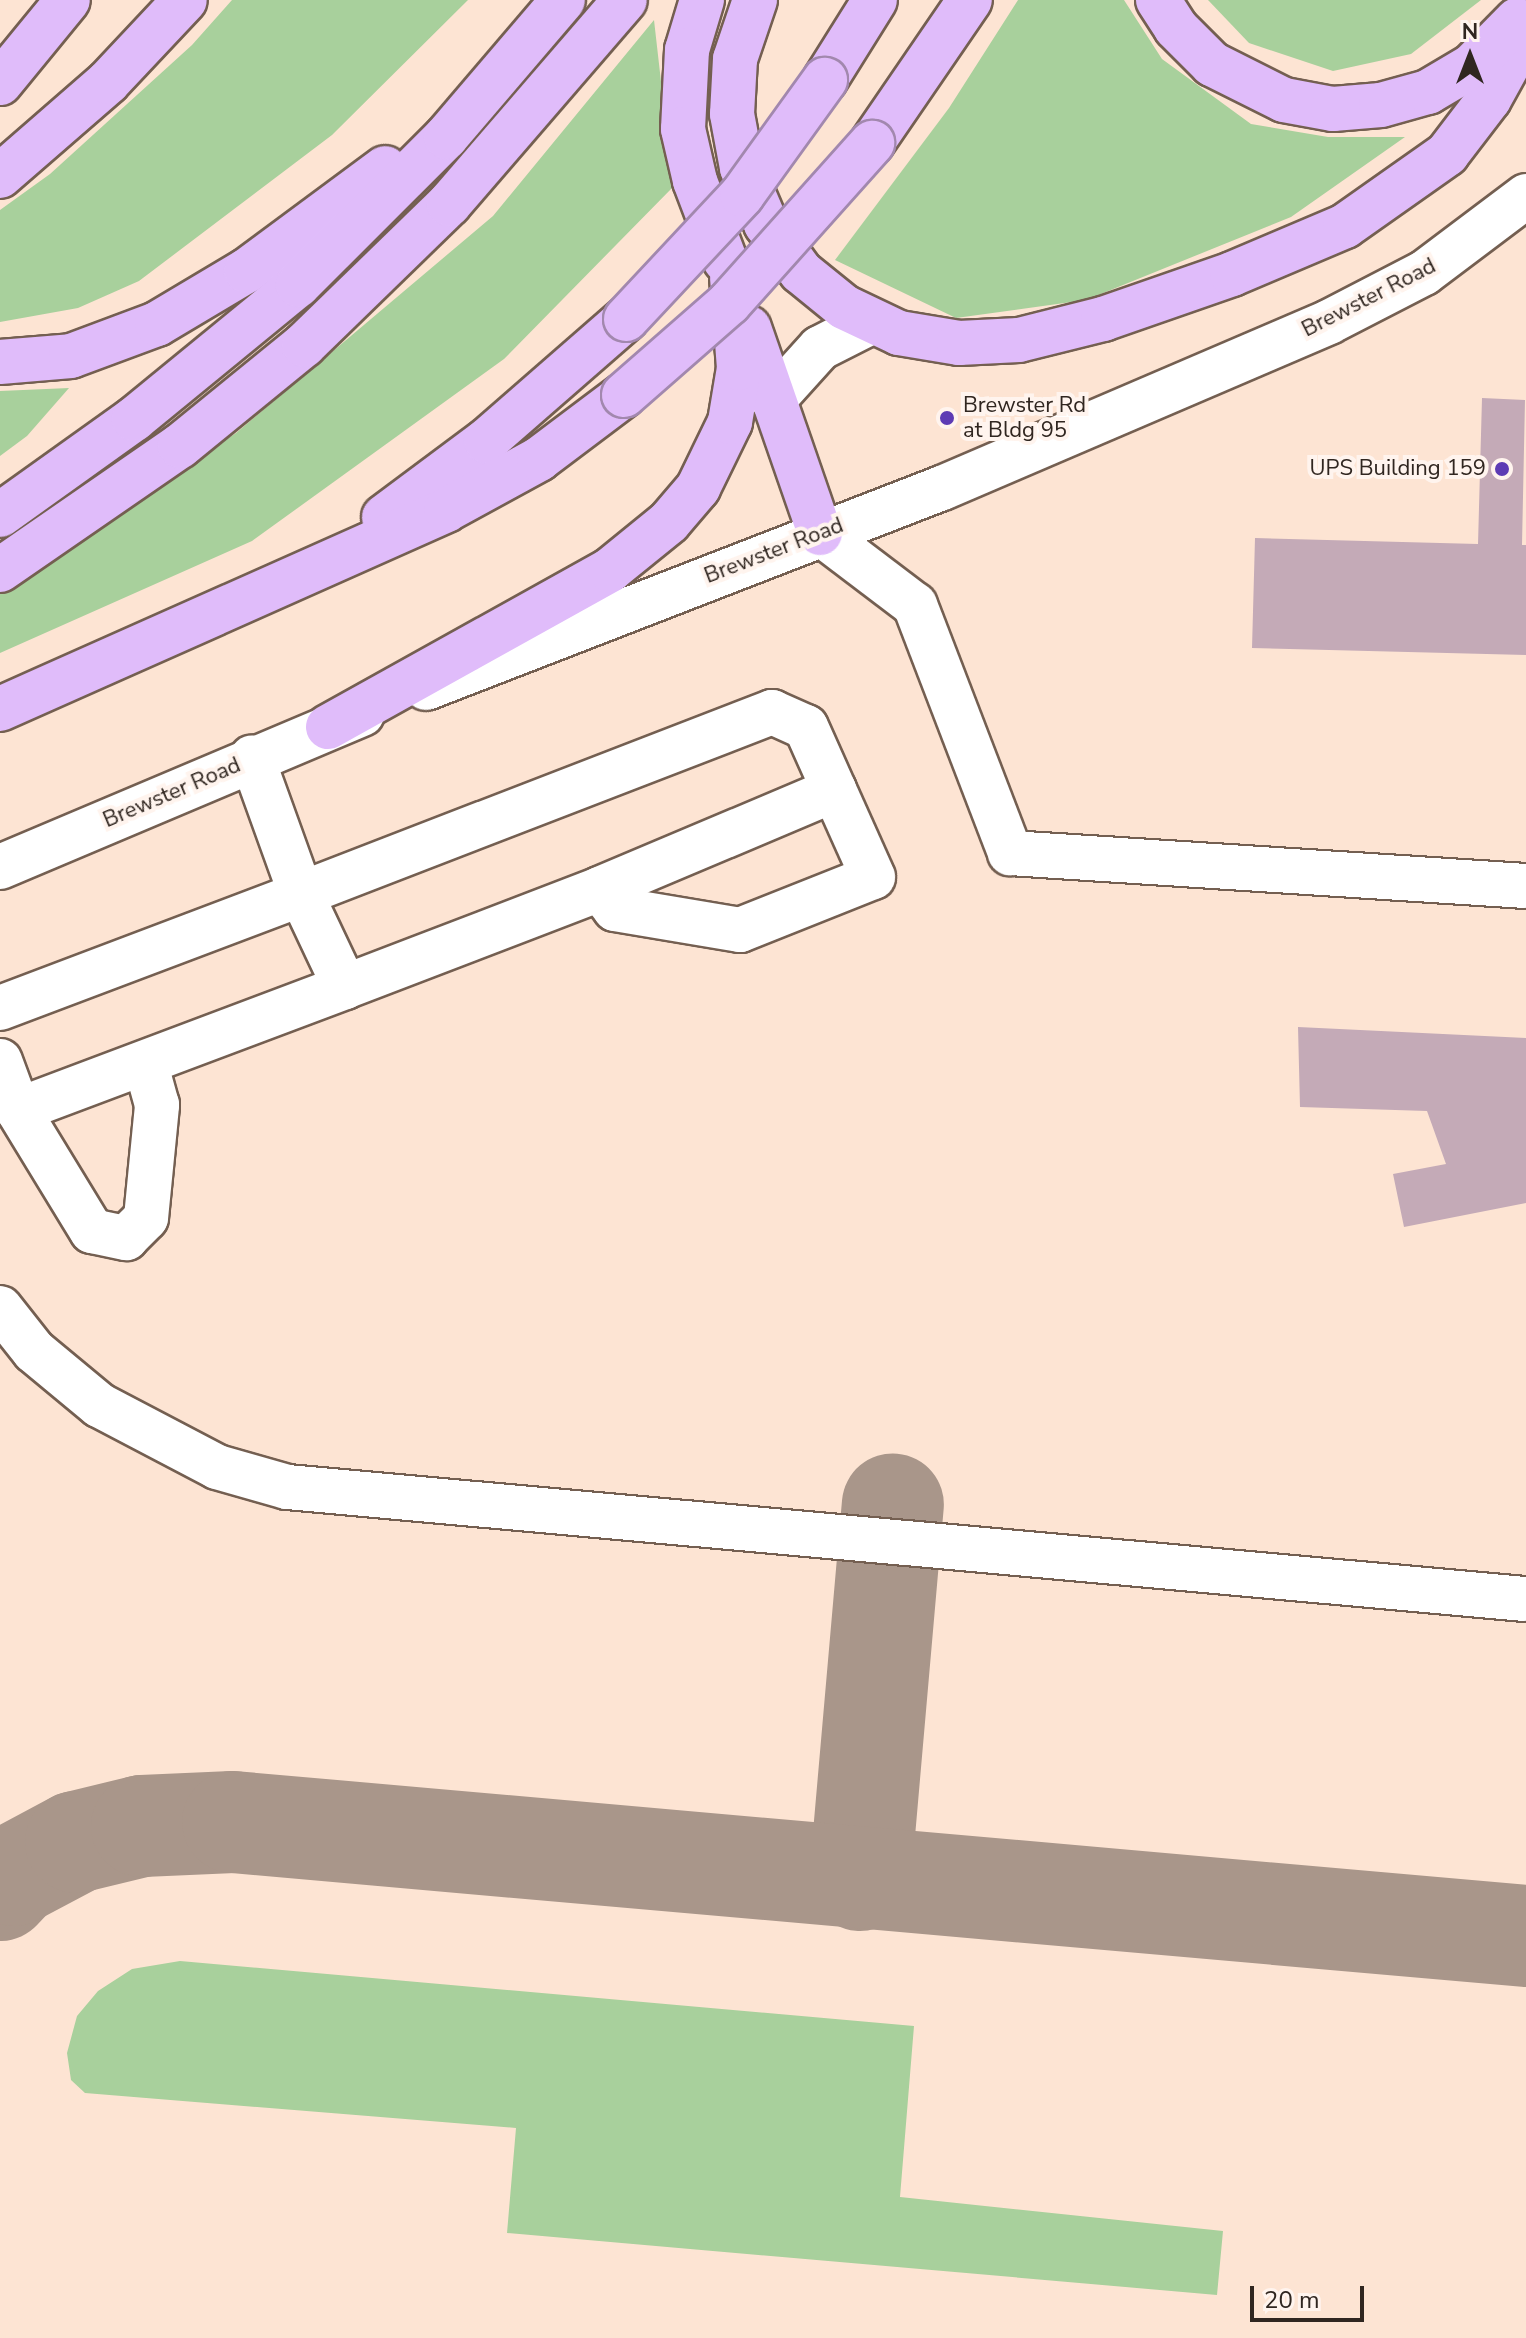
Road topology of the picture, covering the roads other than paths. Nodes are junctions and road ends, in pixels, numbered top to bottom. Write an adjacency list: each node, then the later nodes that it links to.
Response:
1 (68, 0): 12 (highway)
2 (185, 0): 14 (highway)
3 (563, 0): 13 (highway)
4 (625, 0): 22 (highway)
5 (702, 0): 16 (highway)
6 (755, 0): 17 (highway)
7 (875, 0): 23 (highway, bridge)
8 (970, 0): 23 (highway, bridge)
9 (1158, 0): 10 (highway)
10 (1526, 9)
11 (1526, 32): 17 (highway)
12 (0, 83)
13 (492, 86): 18 (highway); 20 (highway)
14 (0, 176)
15 (1526, 196): 21 (street, Brewster Road)
16 (732, 278): 19 (highway); 25 (highway)
17 (871, 322): 19 (street)
18 (0, 362)
19 (773, 400): 21 (highway)
20 (0, 515)
21 (820, 533): 25 (street, Brewster Road); 29 (street)
22 (0, 570)
23 (191, 627): 24 (highway)
24 (0, 709)
25 (328, 727): 26 (street, Brewster Road)
26 (252, 758): 28 (street, Brewster Road); 31 (street)
27 (834, 790): 30 (street); 30 (street); 31 (street)
28 (0, 867)
29 (1526, 886)
30 (600, 889): 32 (street)
31 (301, 894): 32 (street); 33 (street)
32 (345, 987): 35 (street)
33 (0, 1008)
34 (0, 1061): 36 (street)
35 (146, 1065): 36 (street); 36 (street)
36 (18, 1110)
37 (0, 1308): 38 (street)
38 (1526, 1599)

